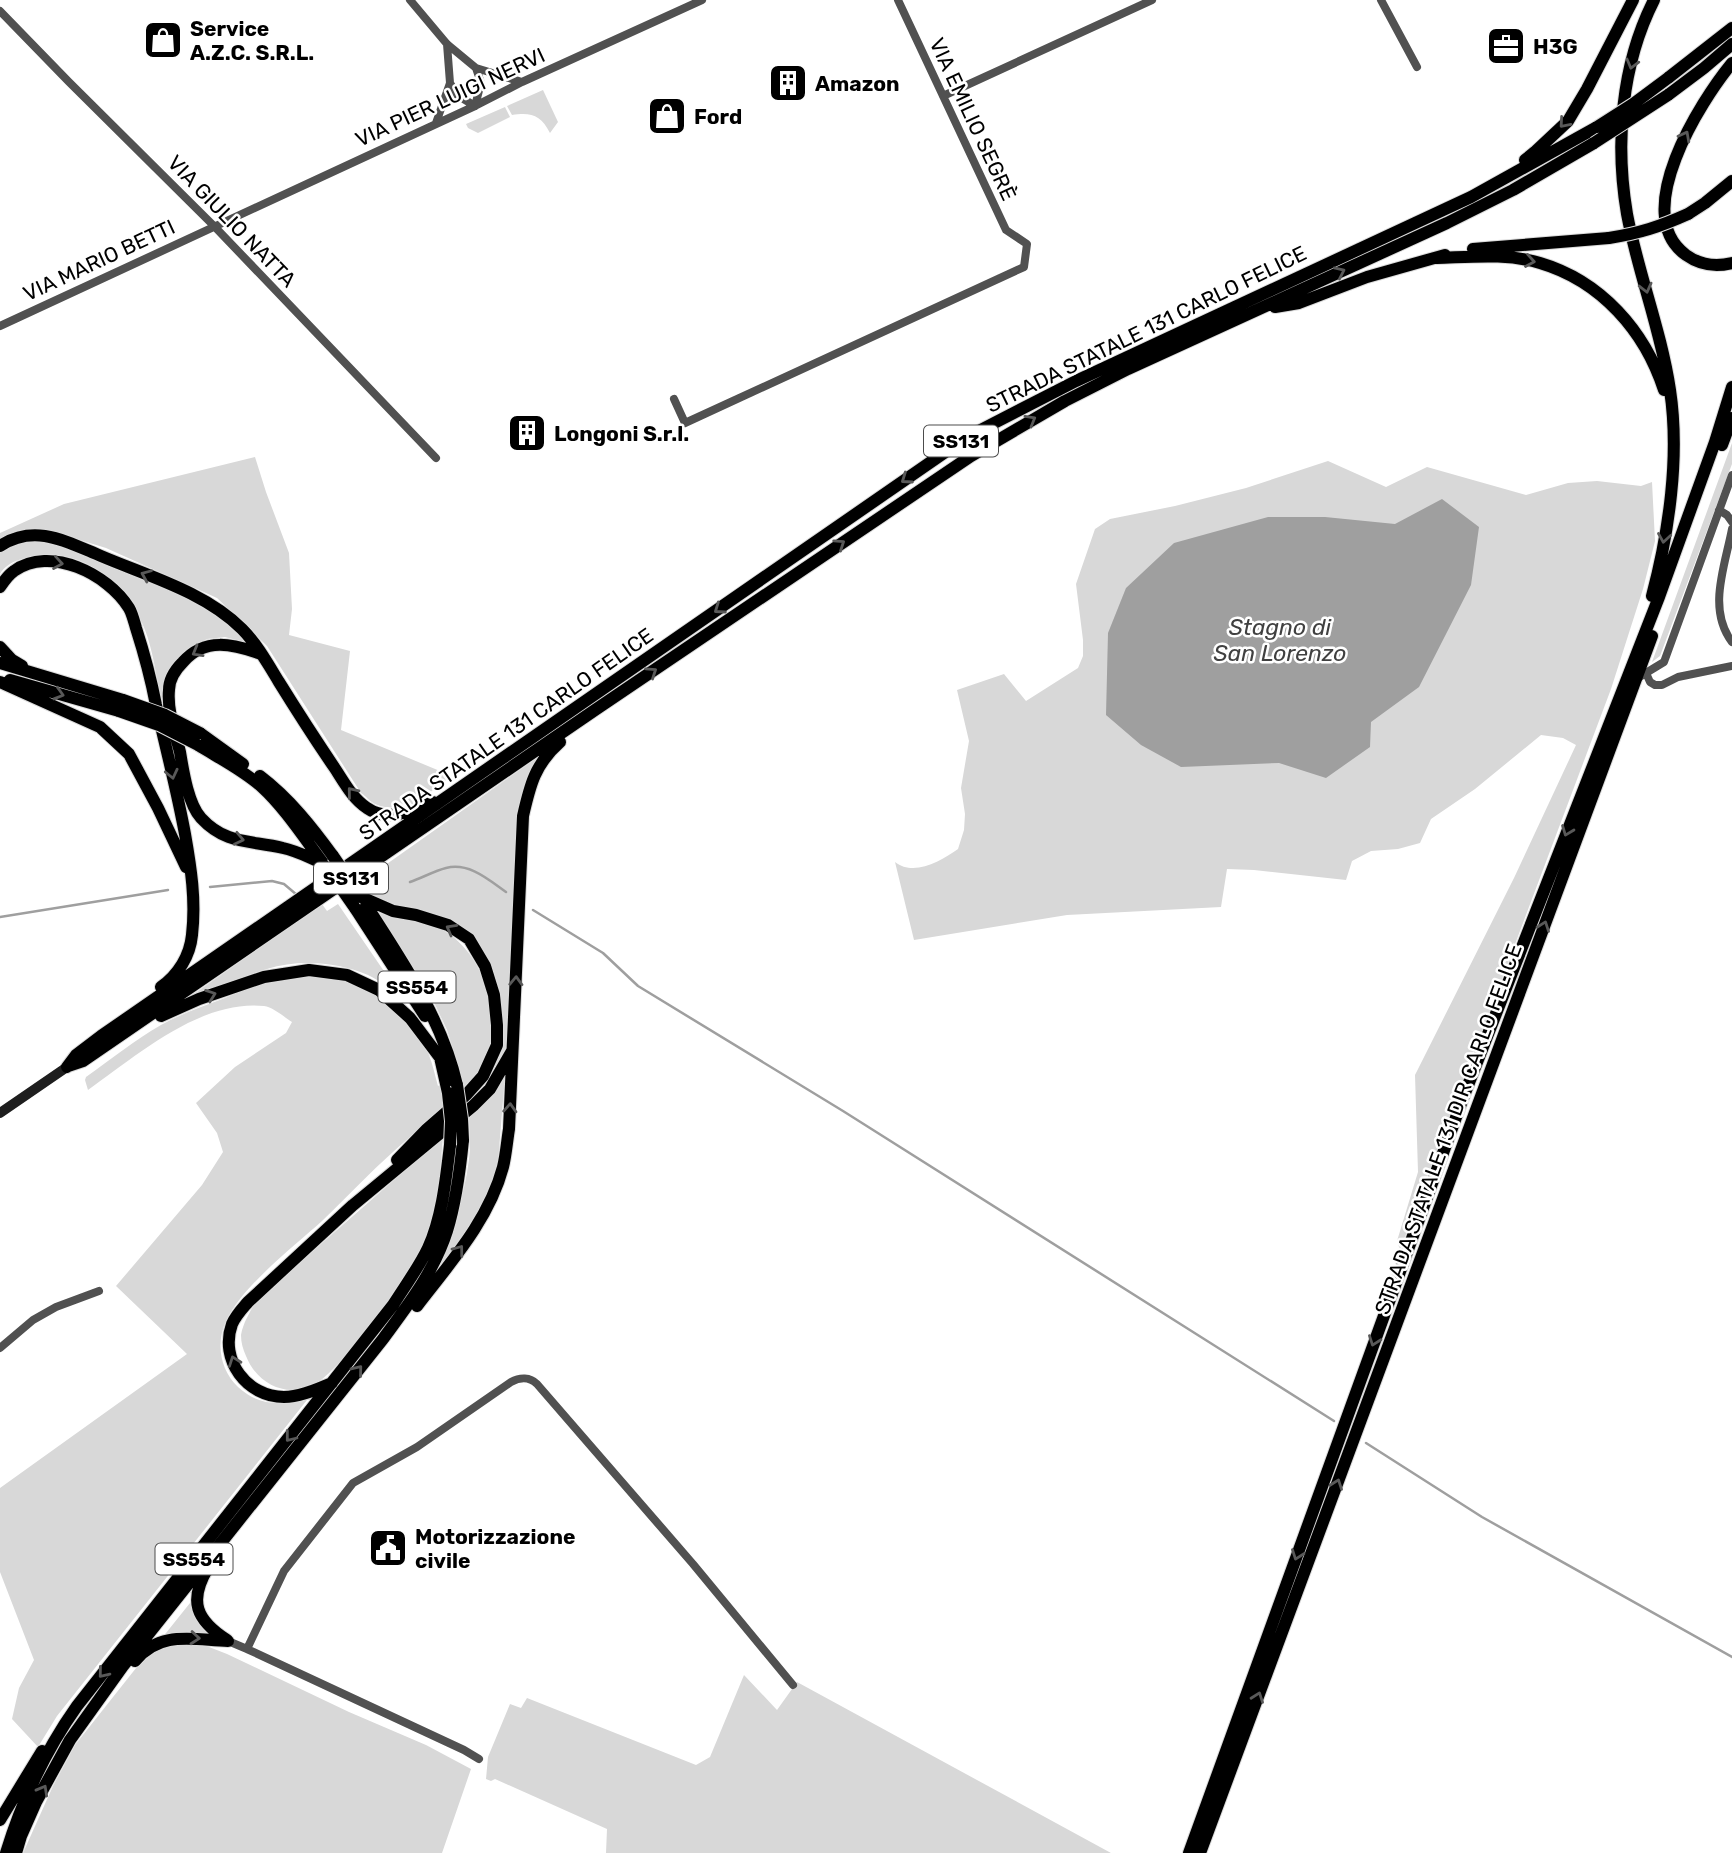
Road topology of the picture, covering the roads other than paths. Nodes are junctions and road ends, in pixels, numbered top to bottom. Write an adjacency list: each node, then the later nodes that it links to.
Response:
1 (410, 0): 10 (street)
2 (702, 0): 15 (street, VIA PIER LUIGI NERVI)
3 (898, 0): 17 (street, VIA EMILIO SEGRÈ)
4 (1152, 0): 17 (street)
5 (1381, 0): 13 (street)
6 (1633, 0): 25 (highway, one-way to 25)
7 (1654, 0): 32 (highway, one-way to 32)
8 (0, 11): 22 (street, VIA GIULIO NATTA)
9 (1732, 28): 25 (highway, STRADA STATALE 131 CARLO FELICE / SS131, bridge)
10 (447, 44): 14 (street); 16 (street)
11 (1732, 44): 26 (highway, STRADA STATALE 131 CARLO FELICE / SS131, one-way to 11, bridge)
12 (1732, 63): 21 (highway, one-way to 12)
13 (1417, 67)
14 (476, 68): 15 (street); 18 (street)
15 (522, 82): 18 (street, VIA PIER LUIGI NERVI)
16 (450, 83): 18 (street); 19 (street)
17 (943, 96): 29 (street, VIA EMILIO SEGRÈ)
18 (475, 106): 19 (street, VIA PIER LUIGI NERVI)
19 (436, 122): 22 (street, VIA PIER LUIGI NERVI)
20 (1732, 181): 21 (highway, bridge)
21 (1667, 223): 23 (highway, bridge); 24 (highway)
22 (214, 226): 27 (street, VIA MARIO BETTI); 31 (street, VIA GIULIO NATTA)
23 (1437, 258): 26 (highway); 32 (highway, one-way to 32)
24 (1732, 263)
25 (1282, 284): 50 (highway, STRADA STATALE 131 CARLO FELICE / SS131, one-way to 50)
26 (1256, 311): 49 (highway, STRADA STATALE 131 CARLO FELICE / SS131, one-way to 26)
27 (0, 326)
28 (1732, 387): 41 (highway)
29 (674, 399)
30 (1732, 418): 46 (highway, STRADA STATALE 131 DIR CARLO FELICE)
31 (436, 458)
32 (1672, 471): 41 (highway, one-way to 41)
33 (1732, 475): 34 (street)
34 (1719, 510): 35 (street); 46 (street)
35 (1732, 522)
36 (1732, 530): 39 (street)
37 (0, 546): 42 (highway, one-way to 37)
38 (0, 587): 52 (highway, one-way to 52)
39 (1732, 642)
40 (0, 647): 45 (highway)
41 (1636, 653): 75 (highway, STRADA STATALE 131 DIR CARLO FELICE, one-way to 75)
42 (261, 654): 50 (highway, one-way to 42); 51 (highway, one-way to 51)
43 (0, 663): 45 (highway, SS554)
44 (1732, 666): 46 (street)
45 (34, 674): 48 (highway, SS554)
46 (1641, 676): 76 (highway, STRADA STATALE 131 DIR CARLO FELICE, one-way to 46)
47 (0, 679): 48 (highway, SS554, one-way to 48); 52 (highway)
48 (121, 706): 51 (highway, SS554, bridge)
49 (595, 710): 54 (highway, STRADA STATALE 131 CARLO FELICE / SS131); 55 (highway, one-way to 49)
50 (456, 792): 54 (highway, STRADA STATALE 131 CARLO FELICE / SS131)
51 (328, 860): 53 (highway, SS554, bridge); 53 (highway, SS554, bridge)
52 (194, 885): 54 (highway)
53 (358, 902): 56 (highway, SS554); 58 (highway, SS554); 60 (highway, one-way to 53)
54 (104, 1041): 56 (highway, one-way to 56); 57 (highway, STRADA STATALE 131 CARLO FELICE / SS131)
55 (513, 1049): 60 (highway); 62 (highway, one-way to 55)
56 (441, 1059): 58 (highway, SS554)
57 (67, 1066): 59 (main road)
58 (453, 1089): 62 (highway, SS554, bridge); 64 (highway, SS554, bridge)
59 (0, 1113)
60 (353, 1205): 64 (highway, one-way to 60)
61 (99, 1291): 63 (street)
62 (383, 1339): 65 (highway, SS554, one-way to 62)
63 (0, 1348)
64 (332, 1383): 70 (highway, SS554, one-way to 70)
65 (209, 1557): 66 (highway); 68 (highway, SS554)
66 (228, 1641): 67 (street); 68 (highway, one-way to 66)
67 (247, 1649): 69 (street); 71 (street)
68 (123, 1666): 74 (highway, SS554, one-way to 68)
69 (793, 1685)
70 (56, 1735): 72 (highway); 73 (highway, SS554)
71 (479, 1759)
72 (0, 1819)
73 (6, 1853)
74 (16, 1853)
75 (1189, 1853)
76 (1200, 1853)

